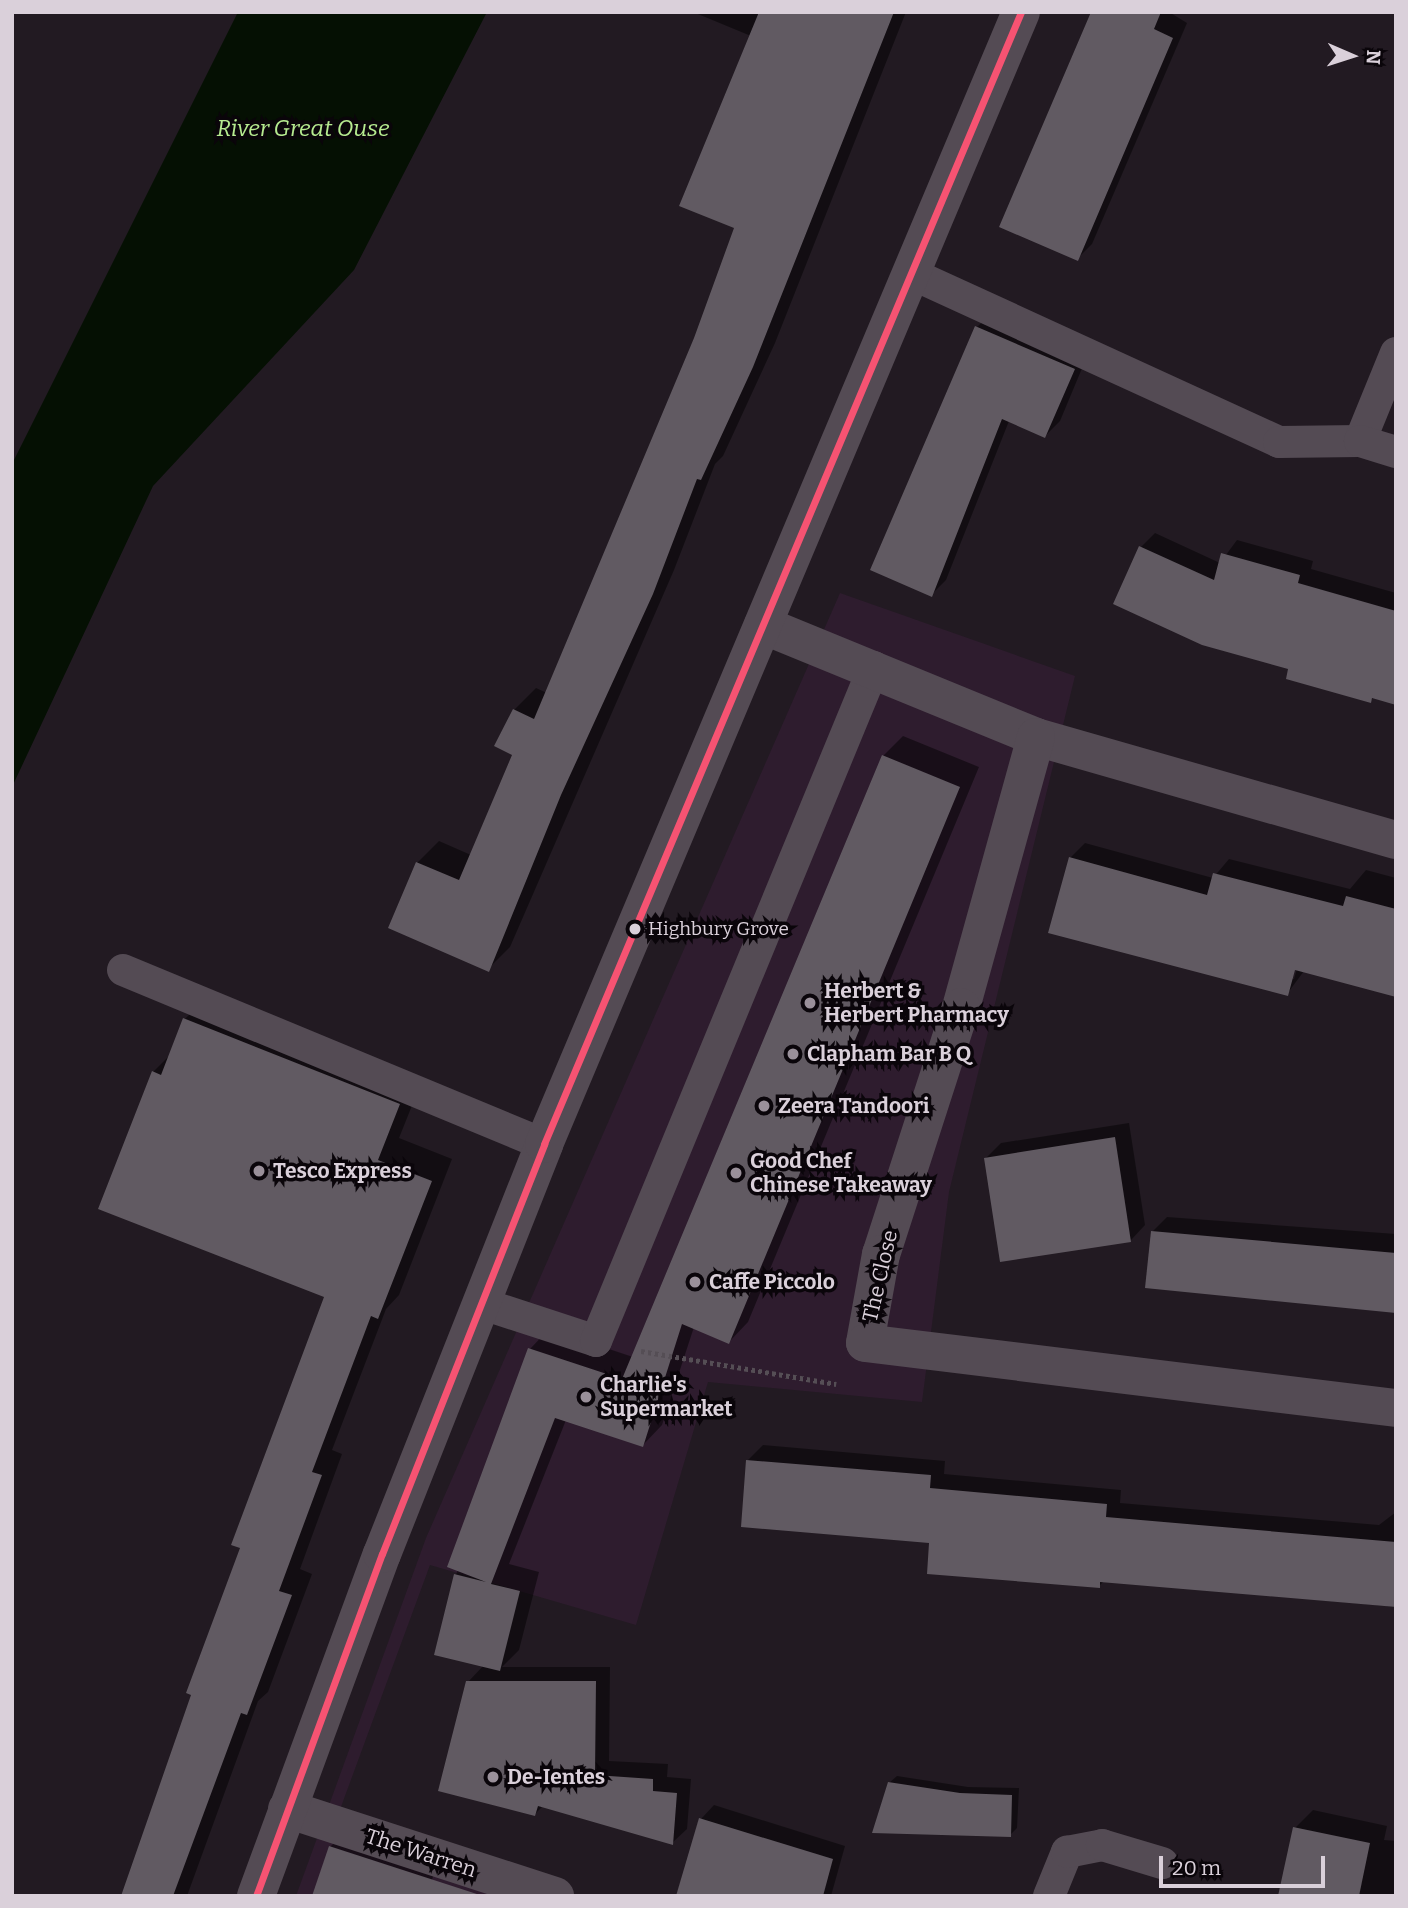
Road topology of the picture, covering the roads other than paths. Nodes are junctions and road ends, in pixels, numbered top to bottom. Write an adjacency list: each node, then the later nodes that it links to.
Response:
1 (1021, 12): 2 (street)
2 (910, 273): 4 (lane); 6 (street)
3 (1396, 353): 4 (lane)
4 (1360, 441): 5 (lane)
5 (1396, 452)
6 (763, 625): 7 (street); 11 (street)
7 (874, 667): 8 (street); 12 (lane)
8 (1036, 737): 9 (street); 13 (street, The Close)
9 (1396, 840)
10 (123, 970): 11 (lane)
11 (544, 1144): 12 (street)
12 (480, 1304): 14 (street)
13 (1396, 1408)
14 (287, 1809): 16 (street); 17 (street, The Warren)
15 (1162, 1863): 18 (lane)
16 (256, 1896)
17 (555, 1896)
18 (1049, 1896)

